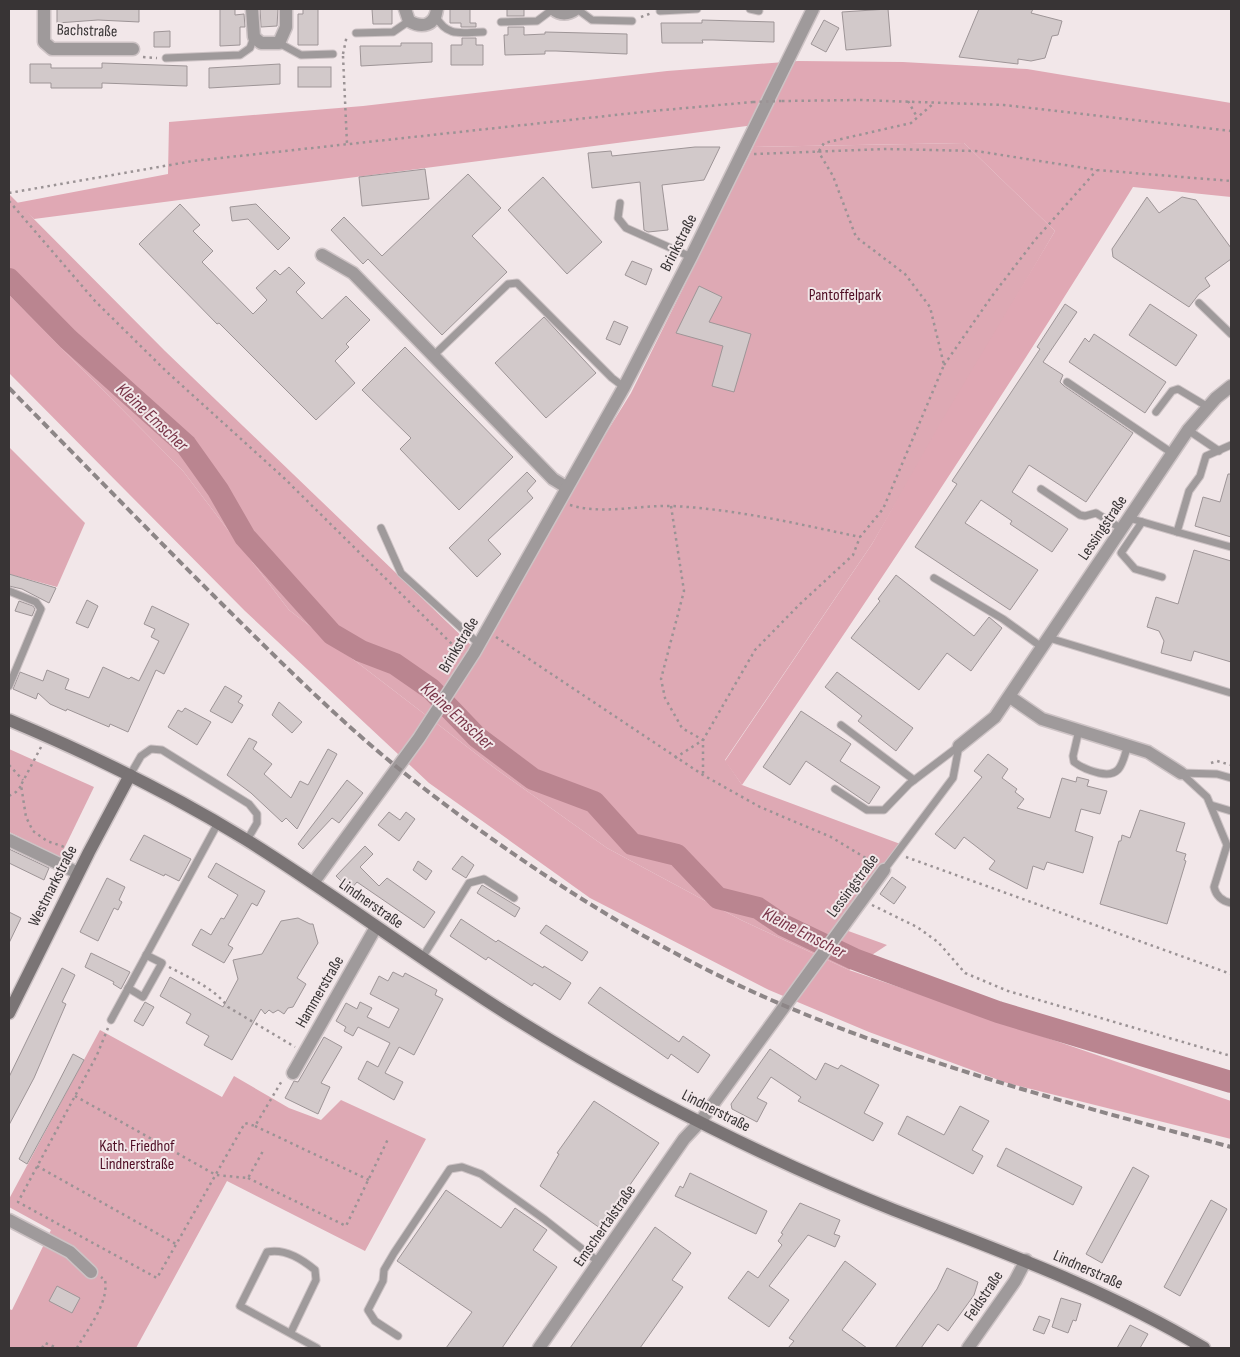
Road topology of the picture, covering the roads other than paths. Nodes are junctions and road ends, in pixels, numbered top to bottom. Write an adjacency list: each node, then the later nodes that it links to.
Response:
1 (44, 9): 19 (street, Bachstraße)
2 (252, 9): 17 (street)
3 (286, 9): 18 (street)
4 (553, 9): 5 (street); 14 (lane)
5 (577, 9): 13 (lane)
6 (697, 9): 9 (lane)
7 (750, 9): 10 (lane)
8 (813, 9): 24 (street, Brinkstraße)
9 (660, 11)
10 (759, 11)
11 (436, 13): 12 (street); 15 (lane)
12 (407, 15): 16 (lane)
13 (632, 21)
14 (501, 22)
15 (483, 32)
16 (356, 33)
17 (254, 36): 18 (street); 21 (lane)
18 (279, 43): 20 (lane)
19 (133, 49)
20 (333, 54)
21 (166, 58)
22 (620, 203): 24 (lane)
23 (322, 255): 27 (street)
24 (691, 257): 30 (street, Brinkstraße)
25 (1199, 303): 26 (lane)
26 (1231, 334)
27 (433, 356): 30 (lane); 37 (street)
28 (1068, 382): 36 (lane)
29 (1231, 386): 31 (street, Lessingstraße)
30 (624, 387): 37 (street, Brinkstraße)
31 (1208, 407): 32 (lane); 33 (street, Lessingstraße)
32 (1156, 412)
33 (1188, 430): 35 (lane); 36 (street, Lessingstraße)
34 (1231, 445): 35 (lane)
35 (1219, 451): 43 (lane)
36 (1172, 453): 39 (street, Lessingstraße)
37 (566, 487): 50 (street, Brinkstraße)
38 (1041, 489): 42 (lane)
39 (1129, 518): 40 (lane); 42 (street, Lessingstraße)
40 (1142, 522): 43 (lane); 45 (lane)
41 (381, 528): 50 (lane)
42 (1122, 530): 45 (street, Lessingstraße)
43 (1177, 532): 44 (lane)
44 (1231, 548)
45 (1115, 551): 46 (lane); 49 (street, Lessingstraße)
46 (1162, 577)
47 (934, 578): 49 (lane)
48 (9, 590): 51 (lane)
49 (1046, 643): 52 (lane); 53 (street, Lessingstraße)
50 (479, 644): 71 (street, Brinkstraße)
51 (9, 686)
52 (1231, 693)
53 (1010, 696): 56 (street); 58 (street, Lessingstraße)
54 (9, 720): 60 (street, Lindnerstraße)
55 (841, 726): 62 (lane)
56 (1080, 730): 57 (street); 57 (lane)
57 (1128, 745): 59 (street)
58 (958, 746): 62 (lane); 69 (lane, Lessingstraße)
59 (1181, 773): 61 (lane); 64 (lane)
60 (130, 776): 66 (street, Lindnerstraße); 68 (lane); 70 (street, Westmarkstraße)
61 (1231, 778)
62 (914, 780): 63 (lane)
63 (835, 789)
64 (1211, 805): 65 (lane); 73 (lane)
65 (1231, 811)
66 (218, 823): 68 (street, Lindnerstraße); 75 (lane)
67 (9, 840): 70 (street)
68 (247, 840): 71 (street, Lindnerstraße)
69 (884, 870): 81 (street, Lessingstraße)
70 (78, 873): 78 (street, Westmarkstraße)
71 (313, 883): 74 (street, Lindnerstraße)
72 (514, 898): 76 (lane)
73 (1231, 903)
74 (376, 927): 76 (street, Lindnerstraße); 80 (street, Hammerstraße)
75 (146, 955): 77 (lane); 77 (lane)
76 (422, 958): 81 (street, Lindnerstraße)
77 (128, 988): 79 (lane)
78 (9, 1013)
79 (111, 1020)
80 (293, 1073)
81 (700, 1122): 83 (street, Lindnerstraße); 84 (street, Emschertalstraße)
82 (9, 1220): 85 (street)
83 (1026, 1260): 90 (street, Feldstraße); 91 (street, Lindnerstraße)
84 (600, 1263): 87 (lane); 89 (street, Emschertalstraße)
85 (91, 1272)
86 (291, 1332): 86 (lane); 88 (lane)
87 (398, 1336)
88 (317, 1348)
89 (538, 1348)
90 (968, 1348)
91 (1204, 1348)

